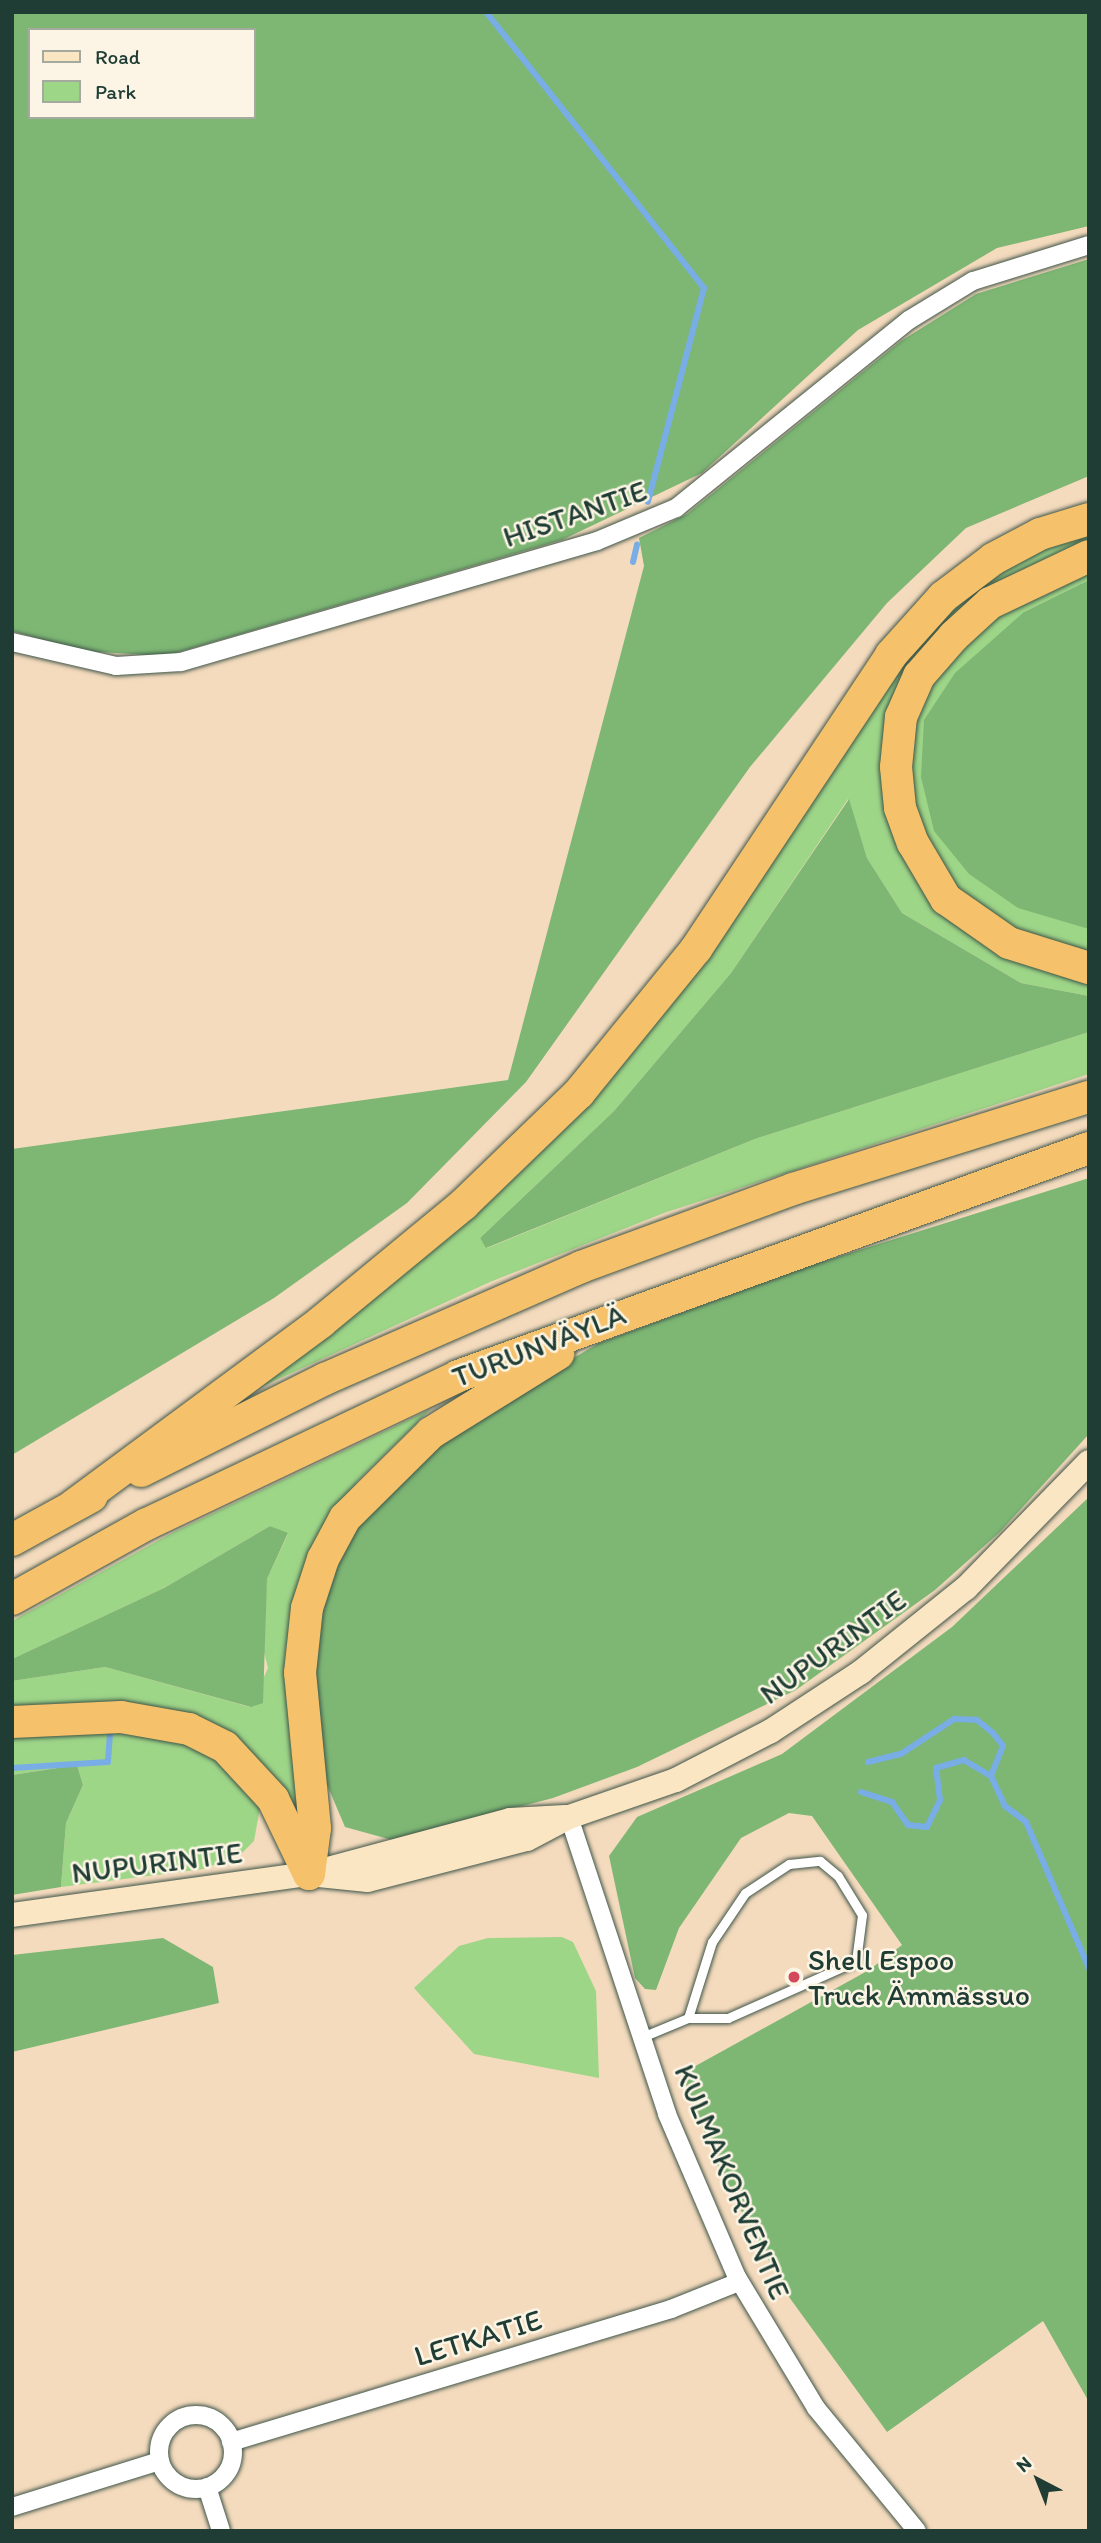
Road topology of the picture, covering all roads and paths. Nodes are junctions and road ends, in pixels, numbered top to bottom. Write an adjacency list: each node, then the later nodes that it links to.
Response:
1 (1089, 245): 4 (street, HISTANTIE)
2 (1089, 519): 10 (highway)
3 (1089, 555): 5 (highway)
4 (12, 642)
5 (1089, 968)
6 (1089, 1097): 10 (highway, TURUNVÄYLÄ)
7 (1089, 1148): 8 (highway, TURUNVÄYLÄ)
8 (597, 1322): 12 (highway, TURUNVÄYLÄ); 15 (highway)
9 (1089, 1462): 14 (main road, NUPURINTIE)
10 (74, 1505): 11 (highway, TURUNVÄYLÄ)
11 (12, 1540)
12 (12, 1599)
13 (12, 1722): 15 (highway)
14 (569, 1817): 15 (main road, NUPURINTIE); 18 (street, KULMAKORVENTIE)
15 (309, 1874): 16 (main road, NUPURINTIE)
16 (12, 1915)
17 (688, 2018): 17 (lane); 18 (lane)
18 (642, 2037): 19 (street, KULMAKORVENTIE)
19 (739, 2281): 20 (street, LETKATIE); 25 (street, KULMAKORVENTIE)
20 (231, 2442): 21 (street); 22 (street)
21 (160, 2461): 22 (street); 23 (street)
22 (208, 2487): 24 (street)
23 (12, 2507)
24 (221, 2531)
25 (917, 2531)

